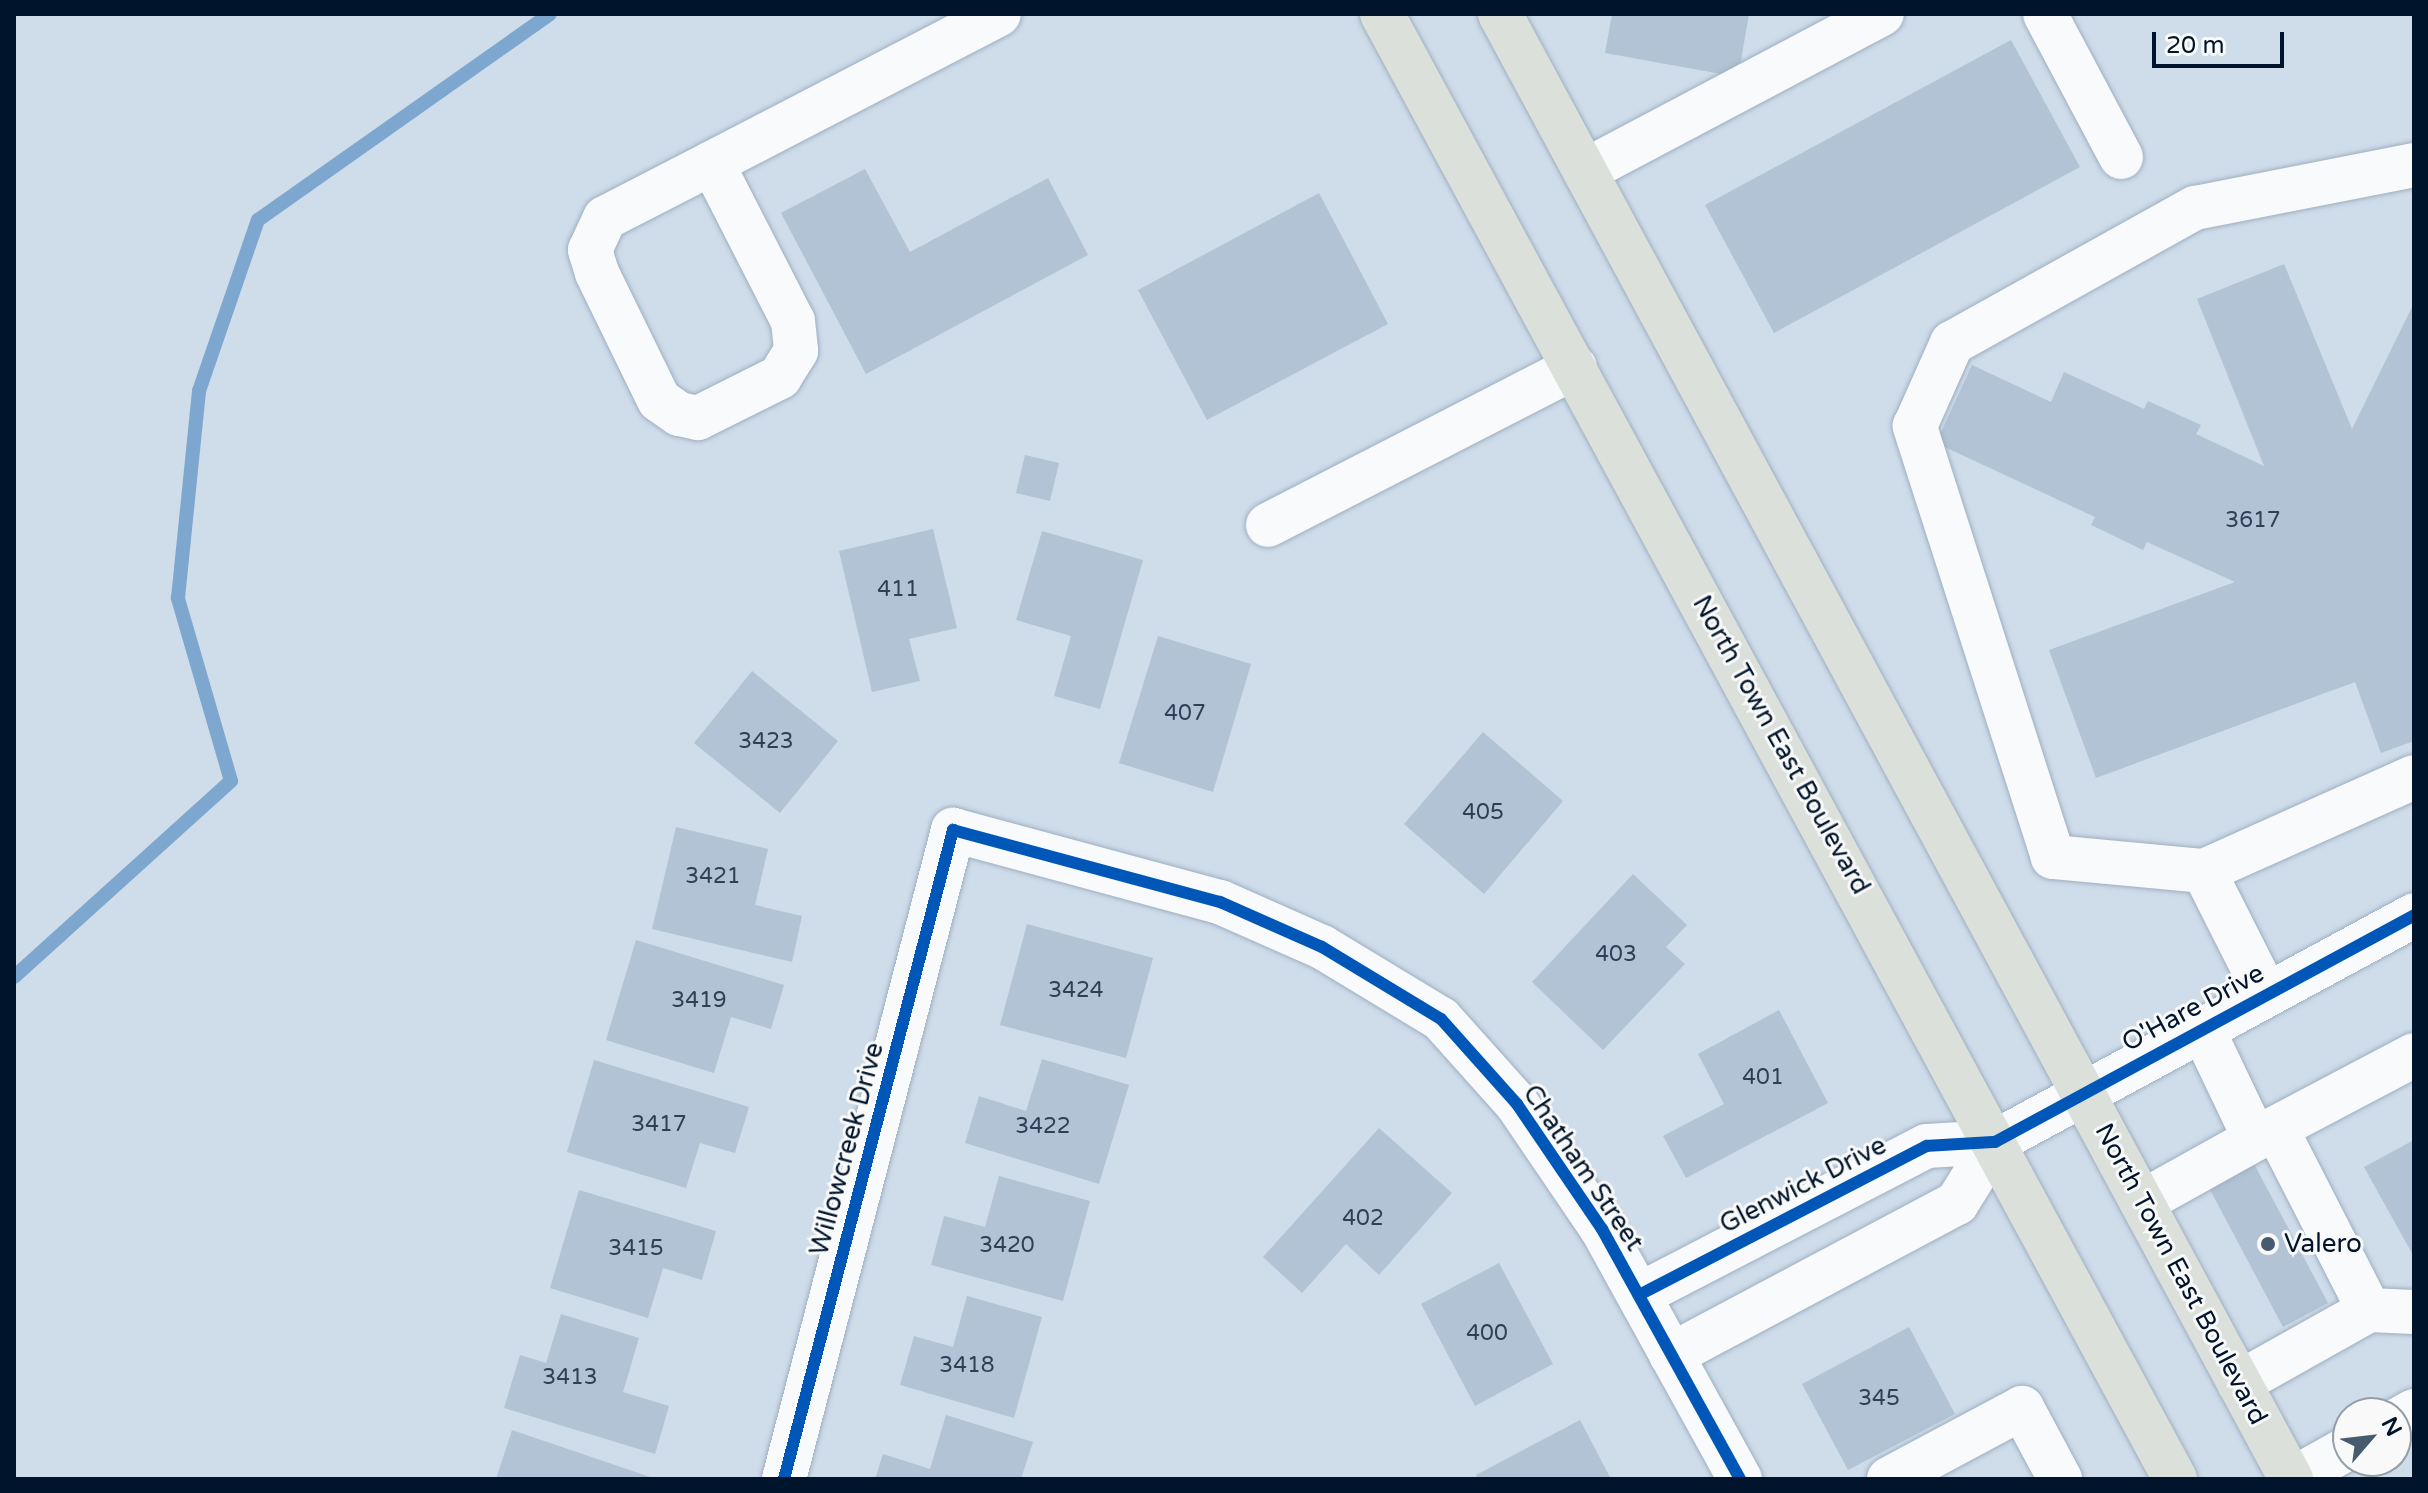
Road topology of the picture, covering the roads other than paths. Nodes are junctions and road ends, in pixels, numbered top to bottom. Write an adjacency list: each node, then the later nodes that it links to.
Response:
1 (999, 14): 7 (street)
2 (1382, 14): 10 (main road, North Town East Boulevard)
3 (1500, 14): 9 (main road, North Town East Boulevard)
4 (1882, 14): 9 (street)
5 (2045, 14): 6 (street)
6 (2121, 157)
7 (712, 163): 7 (street)
8 (2414, 165): 14 (street)
9 (1585, 171): 19 (main road, North Town East Boulevard)
10 (1575, 367): 11 (street); 21 (main road, North Town East Boulevard)
11 (1268, 525)
12 (2414, 777): 14 (street)
13 (953, 830): 23 (street, Chatham Street); 29 (street, Willowcreek Drive)
14 (2204, 871): 16 (street)
15 (2414, 915): 16 (street, O'Hare Drive)
16 (2266, 994): 17 (street, O'Hare Drive)
17 (2202, 1028): 19 (street, O'Hare Drive); 20 (street)
18 (2414, 1055): 20 (street)
19 (2082, 1093): 21 (street, O'Hare Drive); 22 (main road, North Town East Boulevard)
20 (2265, 1134): 22 (street); 24 (street)
21 (1995, 1142): 23 (street, Glenwick Drive); 26 (street); 33 (main road, North Town East Boulevard)
22 (2142, 1202): 27 (main road, North Town East Boulevard)
23 (1639, 1295): 26 (street, Chatham Street)
24 (2369, 1310): 25 (street); 27 (street)
25 (2414, 1312)
26 (1671, 1355): 30 (street, Chatham Street)
27 (2239, 1383): 34 (main road, North Town East Boulevard)
28 (2332, 1457): 34 (street)
29 (784, 1479)
30 (1740, 1479)
31 (1889, 1479): 32 (street)
32 (2060, 1479)
33 (2175, 1479)
34 (2292, 1479)

